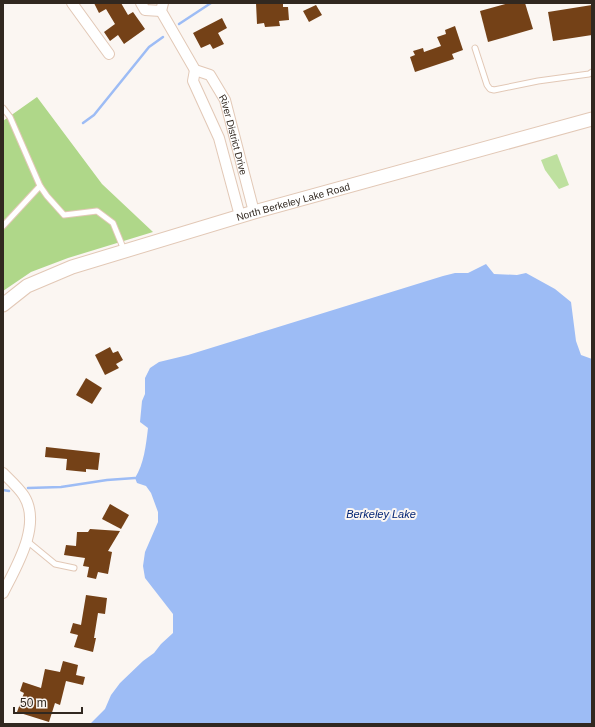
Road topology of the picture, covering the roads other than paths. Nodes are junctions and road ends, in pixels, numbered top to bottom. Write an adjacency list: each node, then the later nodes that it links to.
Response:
1 (72, 3): 5 (street)
2 (141, 3): 3 (street, River District Drive)
3 (162, 7): 6 (street, River District Drive)
4 (475, 48): 7 (lane)
5 (109, 54)
6 (195, 70): 10 (street, River District Drive); 11 (street, River District Drive)
7 (592, 72)
8 (3, 108): 12 (lane)
9 (592, 119): 13 (street, North Berkeley Lake Road)
10 (233, 131): 11 (street); 13 (street, River District Drive)
11 (218, 136): 14 (street, River District Drive)
12 (40, 186): 15 (lane); 16 (lane)
13 (254, 212): 14 (street, North Berkeley Lake Road)
14 (240, 216): 16 (street, North Berkeley Lake Road)
15 (3, 226)
16 (124, 250): 17 (street, North Berkeley Lake Road)
17 (3, 305)
18 (3, 473): 19 (street)
19 (27, 541): 20 (lane); 21 (street)
20 (74, 568)
21 (3, 593)

